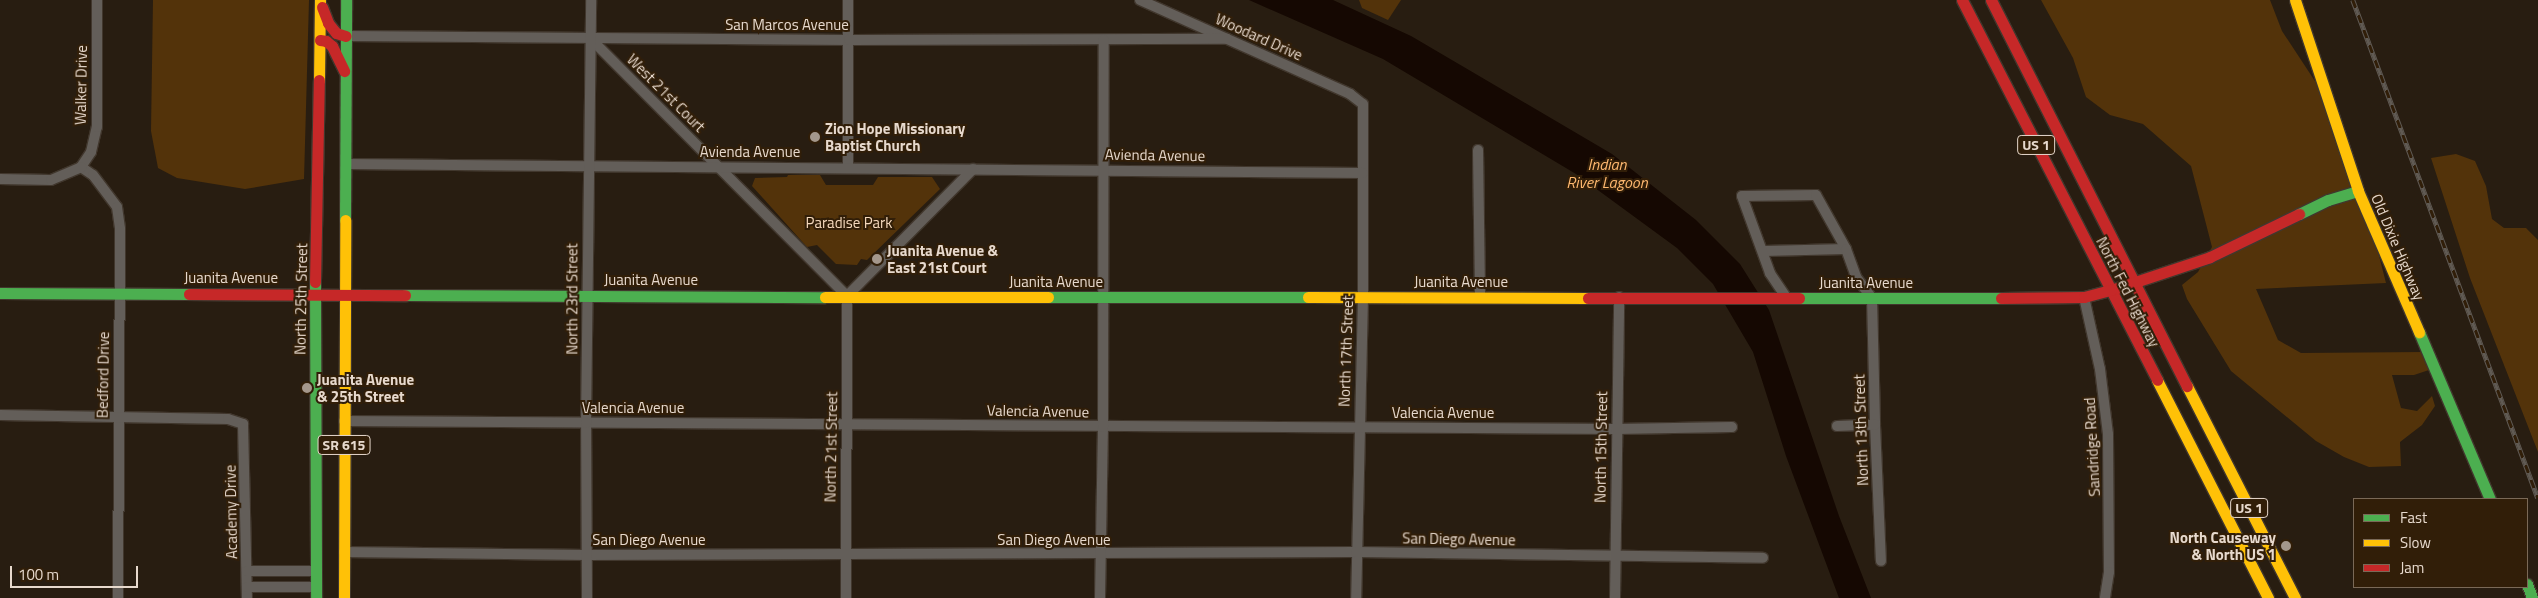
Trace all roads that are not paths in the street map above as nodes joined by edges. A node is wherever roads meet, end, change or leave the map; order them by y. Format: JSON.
{"nodes":[{"id":1,"x":97,"y":0,"type":"edge"},
{"id":2,"x":320,"y":0,"type":"edge"},
{"id":3,"x":346,"y":0,"type":"edge"},
{"id":4,"x":591,"y":0,"type":"edge"},
{"id":5,"x":848,"y":0,"type":"edge"},
{"id":6,"x":1140,"y":0,"type":"edge"},
{"id":7,"x":1962,"y":0,"type":"edge"},
{"id":8,"x":1991,"y":0,"type":"edge"},
{"id":9,"x":2295,"y":0,"type":"edge"},
{"id":10,"x":346,"y":36,"type":"junction"},
{"id":11,"x":591,"y":39,"type":"junction"},
{"id":12,"x":320,"y":40,"type":"junction"},
{"id":13,"x":849,"y":40,"type":"junction"},
{"id":14,"x":1104,"y":40,"type":"junction"},
{"id":15,"x":1227,"y":40,"type":"junction"},
{"id":16,"x":346,"y":76,"type":"junction"},
{"id":17,"x":1363,"y":104,"type":"joint"},
{"id":18,"x":1478,"y":150,"type":"dead end"},
{"id":19,"x":347,"y":164,"type":"junction"},
{"id":20,"x":588,"y":166,"type":"junction"},
{"id":21,"x":81,"y":167,"type":"junction"},
{"id":22,"x":719,"y":167,"type":"junction"},
{"id":23,"x":848,"y":167,"type":"junction"},
{"id":24,"x":973,"y":169,"type":"junction"},
{"id":25,"x":1105,"y":169,"type":"junction"},
{"id":26,"x":1363,"y":173,"type":"junction"},
{"id":27,"x":0,"y":179,"type":"edge"},
{"id":28,"x":2358,"y":191,"type":"junction"},
{"id":29,"x":1846,"y":249,"type":"junction"},
{"id":30,"x":1764,"y":252,"type":"junction"},
{"id":31,"x":2134,"y":282,"type":"junction"},
{"id":32,"x":2111,"y":290,"type":"junction"},
{"id":33,"x":0,"y":293,"type":"edge"},
{"id":34,"x":316,"y":293,"type":"junction"},
{"id":35,"x":345,"y":293,"type":"junction"},
{"id":36,"x":119,"y":294,"type":"junction"},
{"id":37,"x":587,"y":294,"type":"junction"},
{"id":38,"x":847,"y":296,"type":"junction"},
{"id":39,"x":1103,"y":297,"type":"junction"},
{"id":40,"x":1363,"y":297,"type":"junction"},
{"id":41,"x":1480,"y":297,"type":"junction"},
{"id":42,"x":1619,"y":297,"type":"junction"},
{"id":43,"x":1786,"y":297,"type":"junction"},
{"id":44,"x":2084,"y":297,"type":"junction"},
{"id":45,"x":1872,"y":298,"type":"junction"},
{"id":46,"x":0,"y":415,"type":"edge"},
{"id":47,"x":118,"y":416,"type":"junction"},
{"id":48,"x":344,"y":421,"type":"junction"},
{"id":49,"x":586,"y":423,"type":"junction"},
{"id":50,"x":846,"y":423,"type":"junction"},
{"id":51,"x":1875,"y":425,"type":"junction"},
{"id":52,"x":1837,"y":426,"type":"dead end"},
{"id":53,"x":1103,"y":427,"type":"junction"},
{"id":54,"x":1732,"y":427,"type":"dead end"},
{"id":55,"x":1359,"y":428,"type":"junction"},
{"id":56,"x":1616,"y":430,"type":"junction"},
{"id":57,"x":2490,"y":498,"type":"edge"},
{"id":58,"x":344,"y":552,"type":"junction"},
{"id":59,"x":1356,"y":552,"type":"junction"},
{"id":60,"x":844,"y":554,"type":"junction"},
{"id":61,"x":587,"y":555,"type":"junction"},
{"id":62,"x":1100,"y":555,"type":"junction"},
{"id":63,"x":1616,"y":557,"type":"junction"},
{"id":64,"x":1763,"y":558,"type":"dead end"},
{"id":65,"x":1881,"y":561,"type":"dead end"},
{"id":66,"x":247,"y":571,"type":"junction"},
{"id":67,"x":316,"y":571,"type":"junction"},
{"id":68,"x":247,"y":587,"type":"junction"},
{"id":69,"x":316,"y":592,"type":"edge"},
{"id":70,"x":118,"y":598,"type":"edge"},
{"id":71,"x":247,"y":598,"type":"edge"},
{"id":72,"x":344,"y":598,"type":"edge"},
{"id":73,"x":587,"y":598,"type":"edge"},
{"id":74,"x":846,"y":598,"type":"edge"},
{"id":75,"x":1100,"y":598,"type":"edge"},
{"id":76,"x":1356,"y":598,"type":"edge"},
{"id":77,"x":1616,"y":598,"type":"edge"},
{"id":78,"x":2105,"y":598,"type":"edge"},
{"id":79,"x":2268,"y":598,"type":"edge"},
{"id":80,"x":2295,"y":598,"type":"edge"}],
"edges":[{"from":1,"to":21,"type":"street","name":"Walker Drive"},
{"from":2,"to":10,"type":"main road"},
{"from":2,"to":12,"type":"main road","name":"North 25th Street","number":"SR 615"},
{"from":3,"to":10,"type":"main road","number":"SR 615"},
{"from":4,"to":11,"type":"street","name":"North 23rd Street"},
{"from":5,"to":13,"type":"street"},
{"from":6,"to":15,"type":"street","name":"Woodard Drive"},
{"from":7,"to":32,"type":"main road","name":"North Fed Highway","number":"US 1"},
{"from":8,"to":31,"type":"main road","name":"North Fed Highway","number":"US 1"},
{"from":9,"to":28,"type":"main road","name":"Old Dixie Highway"},
{"from":10,"to":11,"type":"street","name":"San Marcos Avenue"},
{"from":10,"to":16,"type":"main road","number":"SR 615"},
{"from":11,"to":13,"type":"street","name":"San Marcos Avenue"},
{"from":11,"to":20,"type":"street","name":"North 23rd Street"},
{"from":11,"to":22,"type":"street","name":"West 21st Court"},
{"from":12,"to":16,"type":"main road"},
{"from":12,"to":34,"type":"main road","name":"North 25th Street","number":"SR 615"},
{"from":13,"to":14,"type":"street","name":"San Marcos Avenue"},
{"from":13,"to":23,"type":"street"},
{"from":14,"to":15,"type":"street","name":"San Marcos Avenue"},
{"from":14,"to":25,"type":"street"},
{"from":15,"to":17,"type":"street","name":"Woodard Drive"},
{"from":16,"to":19,"type":"main road","number":"SR 615"},
{"from":17,"to":26,"type":"street","name":"North 17th Street"},
{"from":18,"to":41,"type":"street"},
{"from":19,"to":20,"type":"street","name":"Avienda Avenue"},
{"from":19,"to":35,"type":"main road","number":"SR 615"},
{"from":20,"to":22,"type":"street","name":"Avienda Avenue"},
{"from":20,"to":37,"type":"street","name":"North 23rd Street"},
{"from":21,"to":27,"type":"street"},
{"from":21,"to":36,"type":"street","name":"Bedford Drive"},
{"from":22,"to":23,"type":"street","name":"Avienda Avenue"},
{"from":22,"to":38,"type":"street","name":"West 21st Court"},
{"from":23,"to":24,"type":"street","name":"Avienda Avenue"},
{"from":24,"to":25,"type":"street","name":"Avienda Avenue"},
{"from":24,"to":38,"type":"street"},
{"from":25,"to":26,"type":"street","name":"Avienda Avenue"},
{"from":25,"to":39,"type":"street"},
{"from":26,"to":40,"type":"street","name":"North 17th Street"},
{"from":28,"to":31,"type":"main road","name":"Juanita Avenue"},
{"from":28,"to":57,"type":"main road","name":"Old Dixie Highway"},
{"from":29,"to":30,"type":"street"},
{"from":29,"to":30,"type":"street"},
{"from":29,"to":45,"type":"street"},
{"from":30,"to":43,"type":"street"},
{"from":31,"to":32,"type":"main road","name":"Juanita Avenue"},
{"from":31,"to":80,"type":"main road","name":"North Fed Highway","number":"US 1"},
{"from":32,"to":44,"type":"main road","name":"Juanita Avenue"},
{"from":32,"to":79,"type":"main road","name":"North Fed Highway","number":"US 1"},
{"from":33,"to":36,"type":"main road","name":"Juanita Avenue"},
{"from":34,"to":35,"type":"main road","name":"Juanita Avenue"},
{"from":34,"to":36,"type":"main road","name":"Juanita Avenue"},
{"from":34,"to":67,"type":"main road","name":"North 25th Street","number":"SR 615"},
{"from":35,"to":37,"type":"main road","name":"Juanita Avenue"},
{"from":35,"to":48,"type":"main road","number":"SR 615"},
{"from":36,"to":47,"type":"street","name":"Bedford Drive"},
{"from":37,"to":38,"type":"main road","name":"Juanita Avenue"},
{"from":37,"to":49,"type":"street","name":"North 23rd Street"},
{"from":38,"to":39,"type":"main road","name":"Juanita Avenue"},
{"from":38,"to":50,"type":"street","name":"North 21st Street"},
{"from":39,"to":40,"type":"main road","name":"Juanita Avenue"},
{"from":39,"to":53,"type":"street"},
{"from":40,"to":41,"type":"main road","name":"Juanita Avenue"},
{"from":40,"to":55,"type":"street","name":"North 17th Street"},
{"from":41,"to":42,"type":"main road","name":"Juanita Avenue"},
{"from":42,"to":43,"type":"main road","name":"Juanita Avenue"},
{"from":42,"to":56,"type":"street","name":"North 15th Street"},
{"from":43,"to":45,"type":"main road","name":"Juanita Avenue"},
{"from":44,"to":45,"type":"main road","name":"Juanita Avenue"},
{"from":44,"to":78,"type":"street","name":"Sandridge Road"},
{"from":45,"to":51,"type":"street","name":"North 13th Street"},
{"from":46,"to":47,"type":"street"},
{"from":47,"to":66,"type":"street","name":"Academy Drive"},
{"from":47,"to":70,"type":"street","name":"Bedford Drive"},
{"from":48,"to":49,"type":"street","name":"Valencia Avenue"},
{"from":48,"to":58,"type":"main road","number":"SR 615"},
{"from":49,"to":50,"type":"street","name":"Valencia Avenue"},
{"from":49,"to":61,"type":"street","name":"North 23rd Street"},
{"from":50,"to":53,"type":"street","name":"Valencia Avenue"},
{"from":50,"to":60,"type":"street","name":"North 21st Street"},
{"from":51,"to":52,"type":"street"},
{"from":51,"to":65,"type":"street","name":"North 13th Street"},
{"from":53,"to":55,"type":"street","name":"Valencia Avenue"},
{"from":53,"to":62,"type":"street"},
{"from":54,"to":56,"type":"street","name":"Valencia Avenue"},
{"from":55,"to":56,"type":"street","name":"Valencia Avenue"},
{"from":55,"to":59,"type":"street","name":"North 17th Street"},
{"from":56,"to":63,"type":"street","name":"North 15th Street"},
{"from":58,"to":61,"type":"street","name":"San Diego Avenue"},
{"from":58,"to":72,"type":"main road","number":"SR 615"},
{"from":59,"to":62,"type":"street","name":"San Diego Avenue"},
{"from":59,"to":63,"type":"street","name":"San Diego Avenue"},
{"from":59,"to":76,"type":"street","name":"North 17th Street"},
{"from":60,"to":61,"type":"street","name":"San Diego Avenue"},
{"from":60,"to":62,"type":"street","name":"San Diego Avenue"},
{"from":60,"to":74,"type":"street","name":"North 21st Street"},
{"from":61,"to":73,"type":"street","name":"North 23rd Street"},
{"from":62,"to":75,"type":"street"},
{"from":63,"to":64,"type":"street","name":"San Diego Avenue"},
{"from":63,"to":77,"type":"street","name":"North 15th Street"},
{"from":66,"to":67,"type":"street"},
{"from":66,"to":68,"type":"street","name":"Academy Drive"},
{"from":67,"to":69,"type":"main road","name":"North 25th Street","number":"SR 615"},
{"from":68,"to":69,"type":"street"},
{"from":68,"to":71,"type":"street","name":"Academy Drive"}]}
